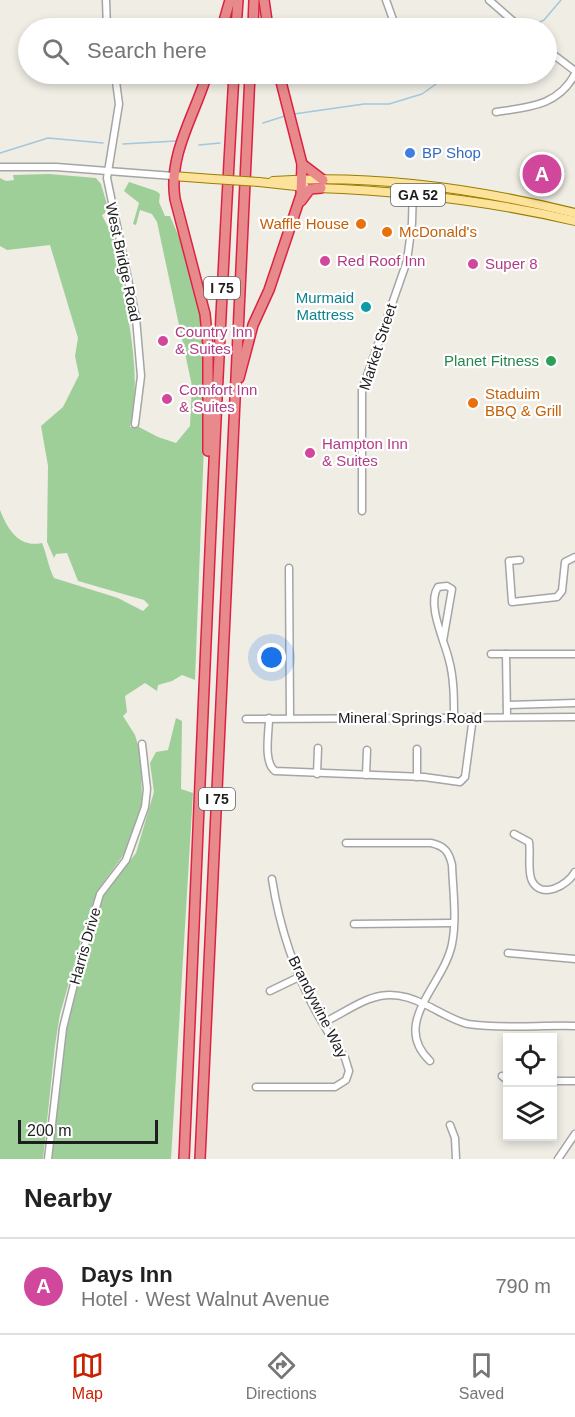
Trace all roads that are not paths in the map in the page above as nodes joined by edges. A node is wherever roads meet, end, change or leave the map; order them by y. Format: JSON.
{"nodes":[{"id":1,"x":106,"y":0,"type":"edge"},
{"id":2,"x":230,"y":0,"type":"edge"},
{"id":3,"x":238,"y":0,"type":"edge"},
{"id":4,"x":254,"y":0,"type":"edge"},
{"id":5,"x":264,"y":0,"type":"edge"},
{"id":6,"x":386,"y":0,"type":"edge"},
{"id":7,"x":489,"y":0,"type":"edge"},
{"id":8,"x":107,"y":18,"type":"edge"},
{"id":9,"x":225,"y":18,"type":"edge"},
{"id":10,"x":237,"y":18,"type":"edge"},
{"id":11,"x":253,"y":18,"type":"edge"},
{"id":12,"x":267,"y":18,"type":"edge"},
{"id":13,"x":392,"y":18,"type":"edge"},
{"id":14,"x":510,"y":18,"type":"edge"},
{"id":15,"x":557,"y":58,"type":"edge"},
{"id":16,"x":575,"y":73,"type":"edge"},
{"id":17,"x":116,"y":84,"type":"edge"},
{"id":18,"x":203,"y":84,"type":"edge"},
{"id":19,"x":233,"y":84,"type":"edge"},
{"id":20,"x":249,"y":84,"type":"edge"},
{"id":21,"x":282,"y":84,"type":"edge"},
{"id":22,"x":496,"y":112,"type":"dead end"},
{"id":23,"x":302,"y":164,"type":"junction"},
{"id":24,"x":0,"y":167,"type":"edge"},
{"id":25,"x":108,"y":171,"type":"junction"},
{"id":26,"x":173,"y":176,"type":"junction"},
{"id":27,"x":302,"y":183,"type":"junction"},
{"id":28,"x":322,"y":184,"type":"junction"},
{"id":29,"x":413,"y":190,"type":"junction"},
{"id":30,"x":300,"y":202,"type":"junction"},
{"id":31,"x":548,"y":211,"type":"junction"},
{"id":32,"x":575,"y":213,"type":"edge"},
{"id":33,"x":575,"y":222,"type":"edge"},
{"id":34,"x":233,"y":398,"type":"junction"},
{"id":35,"x":135,"y":424,"type":"dead end"},
{"id":36,"x":210,"y":503,"type":"junction"},
{"id":37,"x":362,"y":511,"type":"dead end"},
{"id":38,"x":575,"y":558,"type":"edge"},
{"id":39,"x":520,"y":560,"type":"dead end"},
{"id":40,"x":289,"y":568,"type":"dead end"},
{"id":41,"x":442,"y":641,"type":"junction"},
{"id":42,"x":491,"y":654,"type":"dead end"},
{"id":43,"x":506,"y":654,"type":"junction"},
{"id":44,"x":575,"y":654,"type":"edge"},
{"id":45,"x":573,"y":703,"type":"edge"},
{"id":46,"x":507,"y":705,"type":"junction"},
{"id":47,"x":454,"y":717,"type":"junction"},
{"id":48,"x":473,"y":717,"type":"junction"},
{"id":49,"x":507,"y":717,"type":"junction"},
{"id":50,"x":573,"y":717,"type":"edge"},
{"id":51,"x":269,"y":718,"type":"junction"},
{"id":52,"x":290,"y":718,"type":"junction"},
{"id":53,"x":246,"y":719,"type":"dead end"},
{"id":54,"x":142,"y":744,"type":"dead end"},
{"id":55,"x":318,"y":748,"type":"dead end"},
{"id":56,"x":417,"y":749,"type":"dead end"},
{"id":57,"x":367,"y":750,"type":"dead end"},
{"id":58,"x":317,"y":774,"type":"junction"},
{"id":59,"x":366,"y":776,"type":"junction"},
{"id":60,"x":417,"y":777,"type":"junction"},
{"id":61,"x":514,"y":834,"type":"dead end"},
{"id":62,"x":346,"y":843,"type":"dead end"},
{"id":63,"x":575,"y":872,"type":"edge"},
{"id":64,"x":272,"y":879,"type":"dead end"},
{"id":65,"x":453,"y":923,"type":"junction"},
{"id":66,"x":354,"y":924,"type":"dead end"},
{"id":67,"x":508,"y":953,"type":"dead end"},
{"id":68,"x":575,"y":959,"type":"edge"},
{"id":69,"x":299,"y":977,"type":"junction"},
{"id":70,"x":270,"y":991,"type":"dead end"},
{"id":71,"x":423,"y":1003,"type":"junction"},
{"id":72,"x":323,"y":1023,"type":"junction"},
{"id":73,"x":575,"y":1026,"type":"edge"},
{"id":74,"x":430,"y":1061,"type":"dead end"},
{"id":75,"x":557,"y":1081,"type":"edge"},
{"id":76,"x":575,"y":1081,"type":"edge"},
{"id":77,"x":256,"y":1087,"type":"dead end"},
{"id":78,"x":450,"y":1125,"type":"dead end"},
{"id":79,"x":575,"y":1134,"type":"edge"},
{"id":80,"x":48,"y":1159,"type":"edge"},
{"id":81,"x":184,"y":1159,"type":"edge"},
{"id":82,"x":200,"y":1159,"type":"edge"},
{"id":83,"x":456,"y":1159,"type":"edge"},
{"id":84,"x":558,"y":1159,"type":"edge"}],
"edges":[{"from":1,"to":8,"type":"street"},
{"from":2,"to":9,"type":"highway"},
{"from":3,"to":10,"type":"highway"},
{"from":4,"to":11,"type":"highway"},
{"from":5,"to":12,"type":"highway"},
{"from":6,"to":13,"type":"street"},
{"from":7,"to":14,"type":"street"},
{"from":15,"to":16,"type":"street"},
{"from":16,"to":22,"type":"street"},
{"from":17,"to":25,"type":"street","name":"West Bridge Road"},
{"from":18,"to":26,"type":"highway"},
{"from":19,"to":36,"type":"highway","number":"I 75"},
{"from":20,"to":34,"type":"highway","number":"I 75"},
{"from":21,"to":23,"type":"highway"},
{"from":23,"to":27,"type":"highway"},
{"from":23,"to":28,"type":"highway"},
{"from":24,"to":25,"type":"street"},
{"from":25,"to":26,"type":"street"},
{"from":25,"to":35,"type":"street","name":"West Bridge Road"},
{"from":26,"to":27,"type":"main road","number":"GA 52","bridge":true},
{"from":26,"to":36,"type":"highway"},
{"from":27,"to":28,"type":"main road","number":"GA 52"},
{"from":27,"to":30,"type":"highway"},
{"from":28,"to":29,"type":"main road","number":"GA 52"},
{"from":28,"to":30,"type":"highway"},
{"from":29,"to":31,"type":"main road","number":"GA 52"},
{"from":29,"to":37,"type":"street","name":"Market Street"},
{"from":30,"to":34,"type":"highway"},
{"from":31,"to":32,"type":"main road","number":"GA 52"},
{"from":31,"to":33,"type":"main road","number":"GA 52"},
{"from":34,"to":82,"type":"highway","number":"I 75"},
{"from":36,"to":81,"type":"highway","number":"I 75"},
{"from":38,"to":39,"type":"street"},
{"from":40,"to":52,"type":"street"},
{"from":41,"to":41,"type":"street"},
{"from":41,"to":47,"type":"street"},
{"from":42,"to":43,"type":"street"},
{"from":43,"to":44,"type":"street"},
{"from":43,"to":46,"type":"street"},
{"from":45,"to":46,"type":"street"},
{"from":45,"to":50,"type":"street"},
{"from":46,"to":49,"type":"street"},
{"from":47,"to":48,"type":"street","name":"Mineral Springs Road"},
{"from":47,"to":52,"type":"street","name":"Mineral Springs Road"},
{"from":48,"to":49,"type":"street","name":"Mineral Springs Road"},
{"from":48,"to":60,"type":"street"},
{"from":49,"to":50,"type":"street","name":"Mineral Springs Road"},
{"from":51,"to":52,"type":"street","name":"Mineral Springs Road"},
{"from":51,"to":53,"type":"street","name":"Mineral Springs Road"},
{"from":51,"to":58,"type":"street"},
{"from":54,"to":80,"type":"street","name":"Harris Drive"},
{"from":55,"to":58,"type":"street"},
{"from":56,"to":60,"type":"street"},
{"from":57,"to":59,"type":"street"},
{"from":58,"to":59,"type":"street"},
{"from":59,"to":60,"type":"street"},
{"from":61,"to":63,"type":"street"},
{"from":62,"to":65,"type":"street"},
{"from":64,"to":69,"type":"street","name":"Brandywine Way"},
{"from":65,"to":66,"type":"street"},
{"from":65,"to":71,"type":"street"},
{"from":67,"to":68,"type":"street"},
{"from":69,"to":70,"type":"street"},
{"from":69,"to":72,"type":"street","name":"Brandywine Way"},
{"from":71,"to":72,"type":"street"},
{"from":71,"to":73,"type":"street"},
{"from":71,"to":74,"type":"street"},
{"from":72,"to":77,"type":"street","name":"Brandywine Way"},
{"from":75,"to":76,"type":"street"},
{"from":78,"to":83,"type":"street"},
{"from":79,"to":84,"type":"street"}]}
